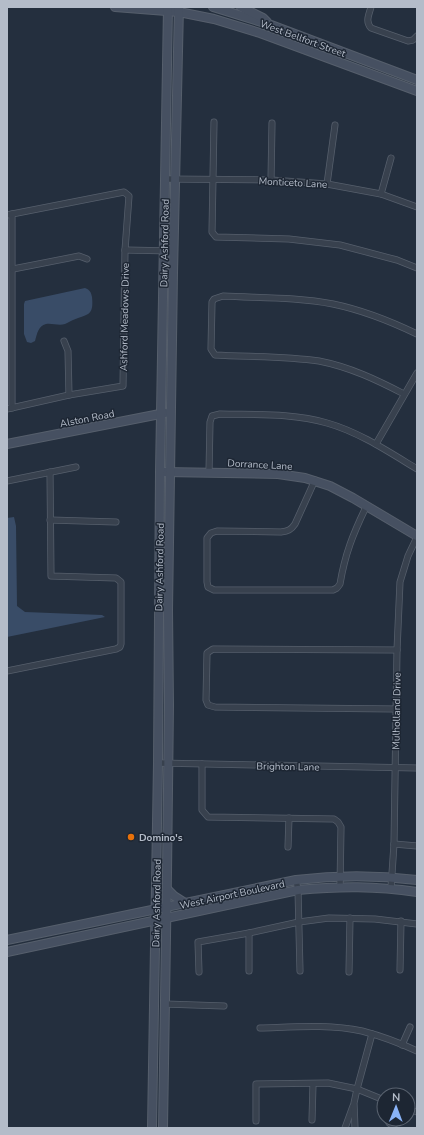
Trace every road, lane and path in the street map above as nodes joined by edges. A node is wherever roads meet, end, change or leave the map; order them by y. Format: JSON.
{"nodes":[{"id":1,"x":115,"y":7,"type":"edge"},
{"id":2,"x":215,"y":7,"type":"edge"},
{"id":3,"x":241,"y":7,"type":"edge"},
{"id":4,"x":371,"y":7,"type":"edge"},
{"id":5,"x":168,"y":9,"type":"edge"},
{"id":6,"x":179,"y":10,"type":"edge"},
{"id":7,"x":271,"y":26,"type":"junction"},
{"id":8,"x":302,"y":37,"type":"junction"},
{"id":9,"x":415,"y":38,"type":"edge"},
{"id":10,"x":298,"y":47,"type":"junction"},
{"id":11,"x":388,"y":69,"type":"junction"},
{"id":12,"x":385,"y":79,"type":"junction"},
{"id":13,"x":417,"y":80,"type":"edge"},
{"id":14,"x":417,"y":91,"type":"edge"},
{"id":15,"x":167,"y":95,"type":"junction"},
{"id":16,"x":177,"y":95,"type":"junction"},
{"id":17,"x":214,"y":122,"type":"dead end"},
{"id":18,"x":272,"y":123,"type":"dead end"},
{"id":19,"x":334,"y":125,"type":"dead end"},
{"id":20,"x":391,"y":158,"type":"dead end"},
{"id":21,"x":165,"y":179,"type":"junction"},
{"id":22,"x":175,"y":179,"type":"junction"},
{"id":23,"x":213,"y":180,"type":"junction"},
{"id":24,"x":272,"y":180,"type":"junction"},
{"id":25,"x":327,"y":184,"type":"junction"},
{"id":26,"x":381,"y":194,"type":"junction"},
{"id":27,"x":417,"y":207,"type":"edge"},
{"id":28,"x":9,"y":215,"type":"edge"},
{"id":29,"x":125,"y":250,"type":"junction"},
{"id":30,"x":163,"y":251,"type":"junction"},
{"id":31,"x":173,"y":251,"type":"junction"},
{"id":32,"x":87,"y":259,"type":"dead end"},
{"id":33,"x":417,"y":268,"type":"edge"},
{"id":34,"x":12,"y":269,"type":"junction"},
{"id":35,"x":9,"y":316,"type":"edge"},
{"id":36,"x":417,"y":334,"type":"edge"},
{"id":37,"x":64,"y":341,"type":"dead end"},
{"id":38,"x":417,"y":373,"type":"edge"},
{"id":39,"x":404,"y":394,"type":"junction"},
{"id":40,"x":69,"y":395,"type":"junction"},
{"id":41,"x":9,"y":409,"type":"edge"},
{"id":42,"x":171,"y":412,"type":"junction"},
{"id":43,"x":161,"y":413,"type":"junction"},
{"id":44,"x":7,"y":444,"type":"edge"},
{"id":45,"x":376,"y":444,"type":"junction"},
{"id":46,"x":76,"y":467,"type":"dead end"},
{"id":47,"x":417,"y":469,"type":"edge"},
{"id":48,"x":50,"y":472,"type":"junction"},
{"id":49,"x":160,"y":472,"type":"junction"},
{"id":50,"x":170,"y":472,"type":"junction"},
{"id":51,"x":208,"y":472,"type":"junction"},
{"id":52,"x":315,"y":480,"type":"junction"},
{"id":53,"x":7,"y":481,"type":"edge"},
{"id":54,"x":366,"y":507,"type":"junction"},
{"id":55,"x":50,"y":520,"type":"junction"},
{"id":56,"x":116,"y":522,"type":"dead end"},
{"id":57,"x":417,"y":537,"type":"edge"},
{"id":58,"x":158,"y":610,"type":"junction"},
{"id":59,"x":168,"y":610,"type":"junction"},
{"id":60,"x":397,"y":650,"type":"junction"},
{"id":61,"x":7,"y":671,"type":"edge"},
{"id":62,"x":396,"y":709,"type":"junction"},
{"id":63,"x":158,"y":763,"type":"junction"},
{"id":64,"x":168,"y":763,"type":"junction"},
{"id":65,"x":202,"y":764,"type":"junction"},
{"id":66,"x":395,"y":768,"type":"junction"},
{"id":67,"x":417,"y":768,"type":"edge"},
{"id":68,"x":289,"y":818,"type":"junction"},
{"id":69,"x":394,"y":844,"type":"junction"},
{"id":70,"x":417,"y":846,"type":"edge"},
{"id":71,"x":288,"y":847,"type":"dead end"},
{"id":72,"x":340,"y":876,"type":"junction"},
{"id":73,"x":392,"y":877,"type":"junction"},
{"id":74,"x":296,"y":880,"type":"junction"},
{"id":75,"x":417,"y":880,"type":"edge"},
{"id":76,"x":340,"y":887,"type":"junction"},
{"id":77,"x":391,"y":888,"type":"junction"},
{"id":78,"x":167,"y":889,"type":"junction"},
{"id":79,"x":298,"y":890,"type":"junction"},
{"id":80,"x":417,"y":892,"type":"edge"},
{"id":81,"x":185,"y":902,"type":"junction"},
{"id":82,"x":167,"y":906,"type":"junction"},
{"id":83,"x":156,"y":909,"type":"junction"},
{"id":84,"x":166,"y":918,"type":"junction"},
{"id":85,"x":350,"y":918,"type":"junction"},
{"id":86,"x":156,"y":920,"type":"junction"},
{"id":87,"x":401,"y":921,"type":"junction"},
{"id":88,"x":299,"y":922,"type":"junction"},
{"id":89,"x":142,"y":923,"type":"junction"},
{"id":90,"x":417,"y":924,"type":"edge"},
{"id":91,"x":248,"y":933,"type":"junction"},
{"id":92,"x":156,"y":936,"type":"junction"},
{"id":93,"x":7,"y":940,"type":"edge"},
{"id":94,"x":7,"y":952,"type":"edge"},
{"id":95,"x":400,"y":970,"type":"dead end"},
{"id":96,"x":249,"y":971,"type":"dead end"},
{"id":97,"x":300,"y":971,"type":"dead end"},
{"id":98,"x":199,"y":972,"type":"dead end"},
{"id":99,"x":349,"y":972,"type":"dead end"},
{"id":100,"x":165,"y":1004,"type":"junction"},
{"id":101,"x":224,"y":1006,"type":"dead end"},
{"id":102,"x":410,"y":1027,"type":"dead end"},
{"id":103,"x":260,"y":1028,"type":"dead end"},
{"id":104,"x":372,"y":1034,"type":"junction"},
{"id":105,"x":402,"y":1045,"type":"junction"},
{"id":106,"x":417,"y":1051,"type":"edge"},
{"id":107,"x":313,"y":1084,"type":"junction"},
{"id":108,"x":357,"y":1089,"type":"junction"},
{"id":109,"x":376,"y":1097,"type":"edge"},
{"id":110,"x":354,"y":1103,"type":"junction"},
{"id":111,"x":312,"y":1120,"type":"dead end"},
{"id":112,"x":256,"y":1121,"type":"dead end"},
{"id":113,"x":152,"y":1128,"type":"edge"},
{"id":114,"x":163,"y":1128,"type":"edge"},
{"id":115,"x":345,"y":1128,"type":"edge"},
{"id":116,"x":355,"y":1128,"type":"edge"}],
"edges":[{"from":1,"to":5,"type":"main road","name":"West Bellfort Street"},
{"from":2,"to":7,"type":"main road","name":"West Bellfort Street"},
{"from":3,"to":7,"type":"main road"},
{"from":4,"to":9,"type":"street"},
{"from":5,"to":6,"type":"main road","name":"West Bellfort Street"},
{"from":5,"to":15,"type":"main road","name":"Dairy Ashford Road"},
{"from":6,"to":10,"type":"main road","name":"West Bellfort Street"},
{"from":6,"to":16,"type":"main road","name":"Dairy Ashford Road"},
{"from":7,"to":8,"type":"main road","name":"West Bellfort Street"},
{"from":8,"to":10,"type":"main road"},
{"from":8,"to":11,"type":"main road","name":"West Bellfort Street"},
{"from":10,"to":12,"type":"main road","name":"West Bellfort Street"},
{"from":11,"to":12,"type":"main road"},
{"from":11,"to":13,"type":"main road","name":"West Bellfort Street"},
{"from":12,"to":14,"type":"main road","name":"West Bellfort Street"},
{"from":15,"to":16,"type":"main road"},
{"from":15,"to":21,"type":"main road","name":"Dairy Ashford Road"},
{"from":16,"to":22,"type":"main road","name":"Dairy Ashford Road"},
{"from":17,"to":23,"type":"street"},
{"from":18,"to":24,"type":"street"},
{"from":19,"to":25,"type":"street"},
{"from":20,"to":26,"type":"street"},
{"from":21,"to":22,"type":"street","name":"Monticeto Lane"},
{"from":21,"to":30,"type":"main road","name":"Dairy Ashford Road"},
{"from":22,"to":23,"type":"street","name":"Monticeto Lane"},
{"from":22,"to":31,"type":"main road","name":"Dairy Ashford Road"},
{"from":23,"to":24,"type":"street","name":"Monticeto Lane"},
{"from":23,"to":33,"type":"street"},
{"from":24,"to":25,"type":"street","name":"Monticeto Lane"},
{"from":25,"to":26,"type":"street","name":"Monticeto Lane"},
{"from":26,"to":27,"type":"street","name":"Monticeto Lane"},
{"from":28,"to":29,"type":"street"},
{"from":28,"to":34,"type":"street"},
{"from":29,"to":30,"type":"street"},
{"from":29,"to":40,"type":"street","name":"Ashford Meadows Drive"},
{"from":30,"to":31,"type":"street"},
{"from":30,"to":43,"type":"main road","name":"Dairy Ashford Road"},
{"from":31,"to":42,"type":"main road","name":"Dairy Ashford Road"},
{"from":32,"to":34,"type":"street"},
{"from":34,"to":35,"type":"street"},
{"from":35,"to":41,"type":"street"},
{"from":36,"to":39,"type":"street"},
{"from":37,"to":40,"type":"street"},
{"from":38,"to":39,"type":"street"},
{"from":39,"to":45,"type":"street"},
{"from":40,"to":41,"type":"street","name":"Ashford Meadows Drive"},
{"from":42,"to":43,"type":"main road","name":"Alston Road"},
{"from":42,"to":50,"type":"main road","name":"Dairy Ashford Road"},
{"from":43,"to":44,"type":"main road","name":"Alston Road"},
{"from":43,"to":49,"type":"main road","name":"Dairy Ashford Road"},
{"from":45,"to":47,"type":"street"},
{"from":45,"to":51,"type":"street"},
{"from":46,"to":48,"type":"street"},
{"from":48,"to":53,"type":"street"},
{"from":48,"to":55,"type":"street"},
{"from":49,"to":50,"type":"main road","name":"Dorrance Lane"},
{"from":49,"to":58,"type":"main road","name":"Dairy Ashford Road"},
{"from":50,"to":51,"type":"main road","name":"Dorrance Lane"},
{"from":50,"to":59,"type":"main road","name":"Dairy Ashford Road"},
{"from":51,"to":52,"type":"main road","name":"Dorrance Lane"},
{"from":52,"to":54,"type":"main road","name":"Dorrance Lane"},
{"from":52,"to":54,"type":"street"},
{"from":54,"to":57,"type":"main road","name":"Dorrance Lane"},
{"from":55,"to":56,"type":"street"},
{"from":55,"to":61,"type":"street"},
{"from":57,"to":60,"type":"street","name":"Mulholland Drive"},
{"from":58,"to":59,"type":"main road"},
{"from":58,"to":63,"type":"main road","name":"Dairy Ashford Road"},
{"from":59,"to":64,"type":"main road","name":"Dairy Ashford Road"},
{"from":60,"to":62,"type":"street","name":"Mulholland Drive"},
{"from":60,"to":62,"type":"street"},
{"from":62,"to":66,"type":"street","name":"Mulholland Drive"},
{"from":63,"to":64,"type":"street","name":"Brighton Lane"},
{"from":63,"to":83,"type":"main road","name":"Dairy Ashford Road"},
{"from":64,"to":65,"type":"street","name":"Brighton Lane"},
{"from":64,"to":78,"type":"main road","name":"Dairy Ashford Road"},
{"from":65,"to":66,"type":"street","name":"Brighton Lane"},
{"from":65,"to":68,"type":"street"},
{"from":66,"to":67,"type":"street","name":"Brighton Lane"},
{"from":66,"to":69,"type":"street","name":"Mulholland Drive"},
{"from":68,"to":71,"type":"street"},
{"from":68,"to":72,"type":"street"},
{"from":69,"to":70,"type":"street"},
{"from":69,"to":73,"type":"street","name":"Mulholland Drive"},
{"from":72,"to":73,"type":"main road","name":"West Airport Boulevard"},
{"from":72,"to":74,"type":"main road","name":"West Airport Boulevard"},
{"from":72,"to":76,"type":"street"},
{"from":73,"to":75,"type":"main road","name":"West Airport Boulevard"},
{"from":73,"to":77,"type":"street","name":"Mulholland Drive"},
{"from":74,"to":79,"type":"street"},
{"from":74,"to":81,"type":"main road","name":"West Airport Boulevard"},
{"from":76,"to":77,"type":"main road","name":"West Airport Boulevard"},
{"from":76,"to":79,"type":"main road","name":"West Airport Boulevard"},
{"from":77,"to":80,"type":"main road","name":"West Airport Boulevard"},
{"from":78,"to":81,"type":"main road"},
{"from":78,"to":82,"type":"main road","name":"Dairy Ashford Road"},
{"from":79,"to":84,"type":"main road","name":"West Airport Boulevard"},
{"from":79,"to":88,"type":"street"},
{"from":81,"to":82,"type":"main road","name":"West Airport Boulevard"},
{"from":82,"to":83,"type":"main road","name":"West Airport Boulevard"},
{"from":82,"to":84,"type":"main road","name":"Dairy Ashford Road"},
{"from":83,"to":86,"type":"main road","name":"Dairy Ashford Road"},
{"from":83,"to":93,"type":"main road","name":"West Airport Boulevard"},
{"from":84,"to":86,"type":"main road","name":"West Airport Boulevard"},
{"from":84,"to":100,"type":"main road","name":"Dairy Ashford Road"},
{"from":85,"to":87,"type":"street"},
{"from":85,"to":88,"type":"street"},
{"from":85,"to":99,"type":"street"},
{"from":86,"to":89,"type":"main road","name":"West Airport Boulevard"},
{"from":86,"to":92,"type":"main road","name":"Dairy Ashford Road"},
{"from":87,"to":90,"type":"street"},
{"from":87,"to":95,"type":"street"},
{"from":88,"to":91,"type":"street"},
{"from":88,"to":97,"type":"street"},
{"from":89,"to":92,"type":"main road"},
{"from":89,"to":94,"type":"main road","name":"West Airport Boulevard"},
{"from":91,"to":96,"type":"street"},
{"from":91,"to":98,"type":"street"},
{"from":92,"to":113,"type":"main road","name":"Dairy Ashford Road"},
{"from":100,"to":101,"type":"street"},
{"from":100,"to":114,"type":"main road","name":"Dairy Ashford Road"},
{"from":102,"to":105,"type":"street"},
{"from":103,"to":104,"type":"street"},
{"from":104,"to":105,"type":"street"},
{"from":104,"to":108,"type":"street"},
{"from":105,"to":106,"type":"street"},
{"from":107,"to":108,"type":"street"},
{"from":107,"to":111,"type":"street"},
{"from":107,"to":112,"type":"street"},
{"from":108,"to":109,"type":"street"},
{"from":108,"to":110,"type":"street"},
{"from":110,"to":115,"type":"street"},
{"from":110,"to":116,"type":"street"}]}
